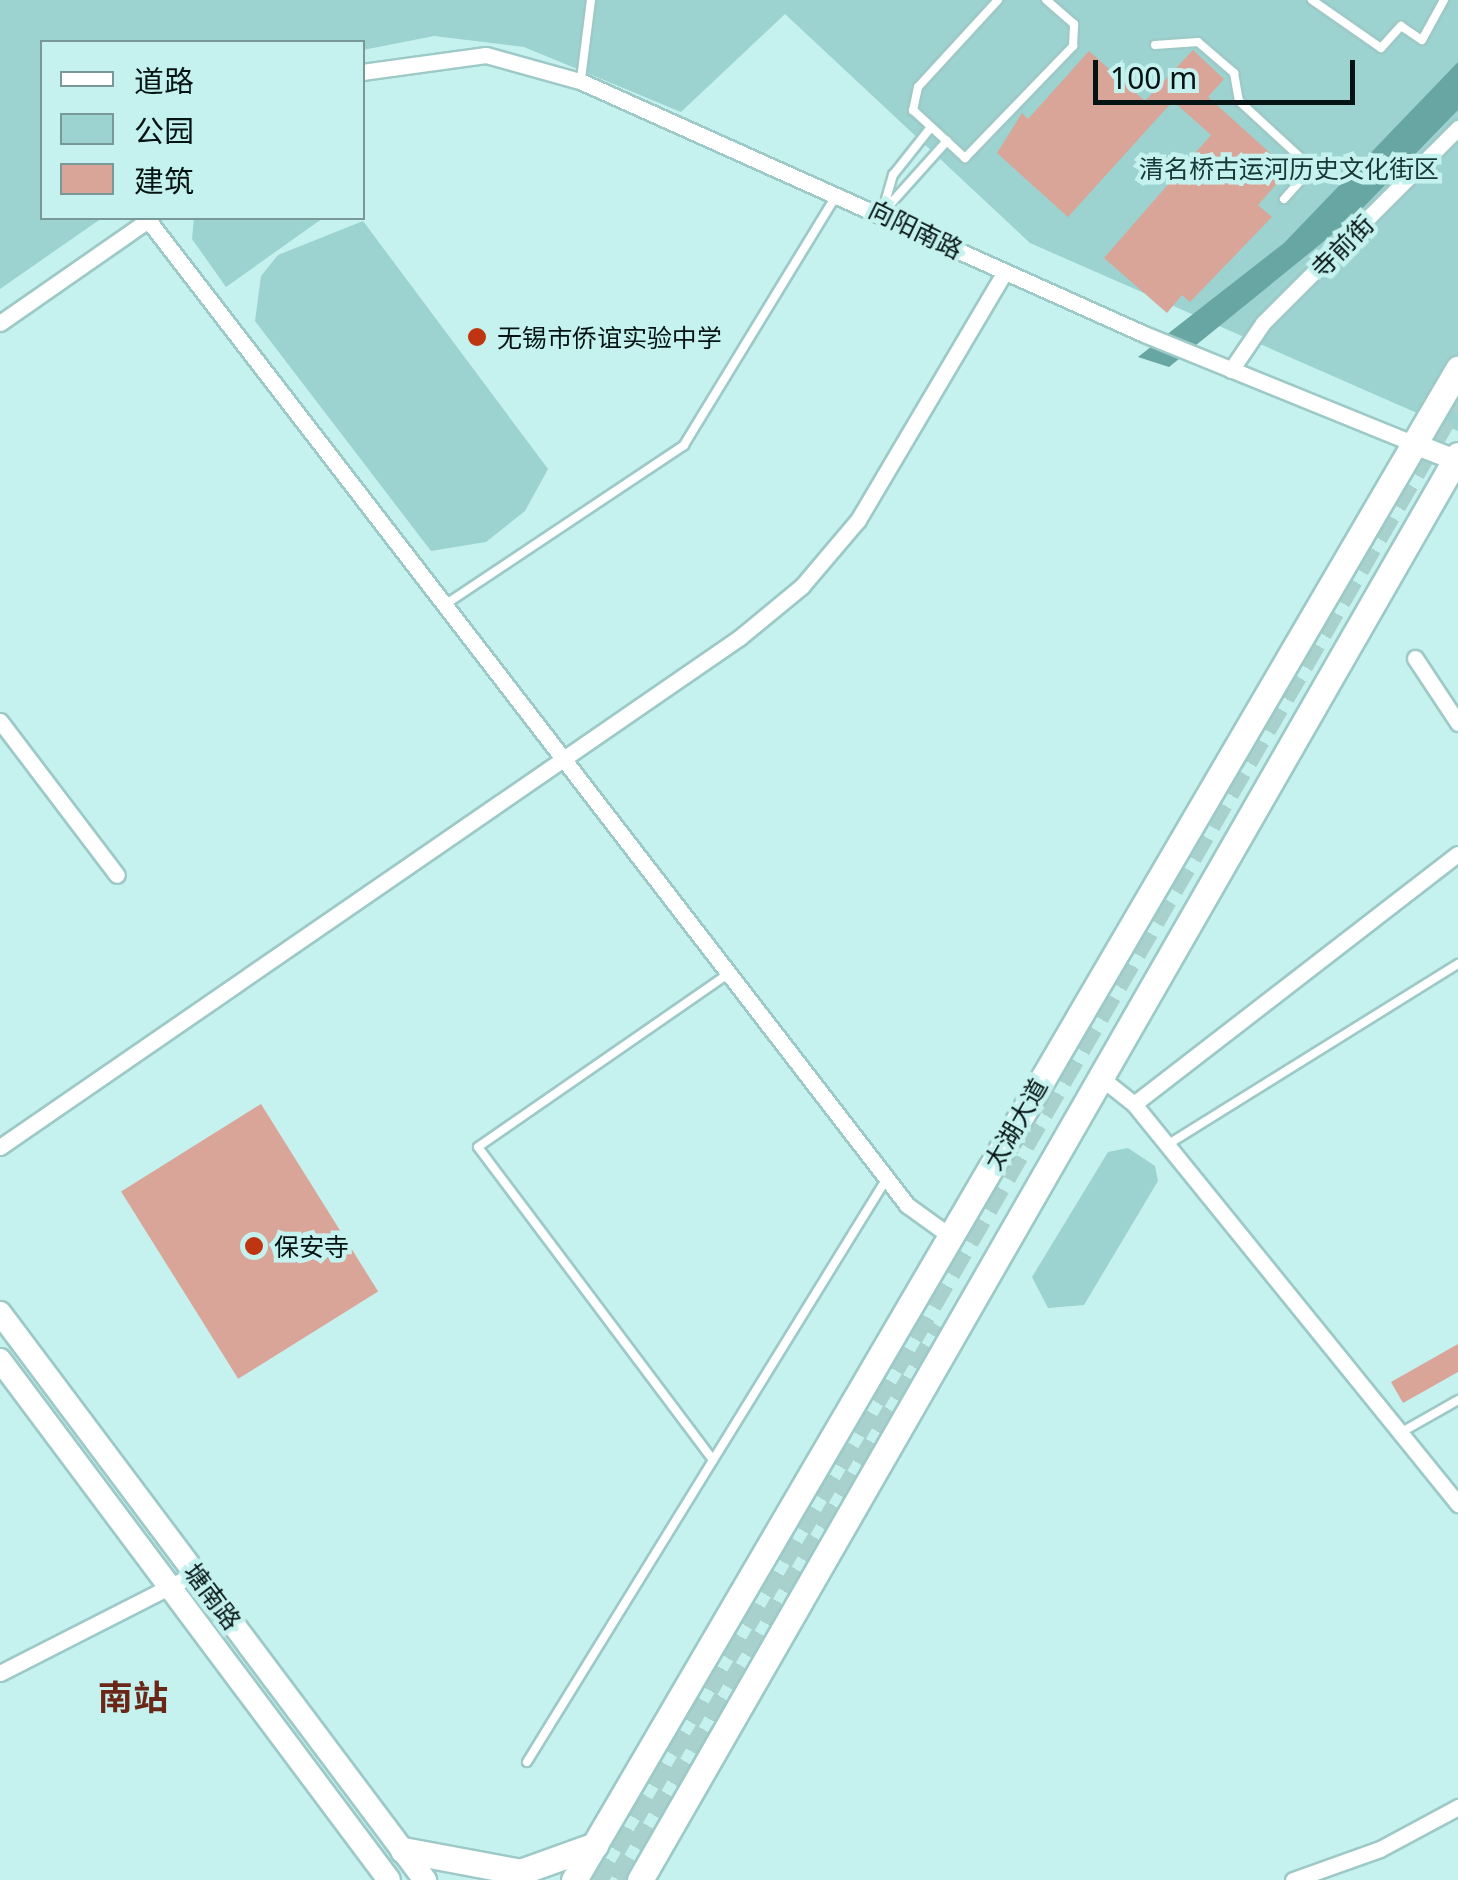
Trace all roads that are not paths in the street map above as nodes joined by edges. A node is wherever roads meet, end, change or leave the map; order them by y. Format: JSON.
{"nodes":[{"id":1,"x":591,"y":0,"type":"edge"},
{"id":2,"x":998,"y":0,"type":"edge"},
{"id":3,"x":1046,"y":0,"type":"edge"},
{"id":4,"x":1312,"y":0,"type":"edge"},
{"id":5,"x":1444,"y":0,"type":"edge"},
{"id":6,"x":1155,"y":45,"type":"dead end"},
{"id":7,"x":365,"y":72,"type":"edge"},
{"id":8,"x":580,"y":81,"type":"junction"},
{"id":9,"x":931,"y":127,"type":"junction"},
{"id":10,"x":1458,"y":128,"type":"edge"},
{"id":11,"x":946,"y":141,"type":"junction"},
{"id":12,"x":839,"y":192,"type":"junction"},
{"id":13,"x":1284,"y":199,"type":"dead end"},
{"id":14,"x":882,"y":213,"type":"junction"},
{"id":15,"x":148,"y":220,"type":"edge"},
{"id":16,"x":150,"y":220,"type":"edge"},
{"id":17,"x":1004,"y":273,"type":"junction"},
{"id":18,"x":0,"y":323,"type":"edge"},
{"id":19,"x":1225,"y":366,"type":"junction"},
{"id":20,"x":1458,"y":369,"type":"edge"},
{"id":21,"x":1412,"y":443,"type":"junction"},
{"id":22,"x":1457,"y":459,"type":"edge"},
{"id":23,"x":446,"y":604,"type":"junction"},
{"id":24,"x":1415,"y":658,"type":"dead end"},
{"id":25,"x":0,"y":721,"type":"edge"},
{"id":26,"x":1458,"y":723,"type":"edge"},
{"id":27,"x":568,"y":755,"type":"junction"},
{"id":28,"x":1458,"y":854,"type":"edge"},
{"id":29,"x":118,"y":874,"type":"dead end"},
{"id":30,"x":1458,"y":964,"type":"edge"},
{"id":31,"x":732,"y":972,"type":"junction"},
{"id":32,"x":1100,"y":1078,"type":"junction"},
{"id":33,"x":1134,"y":1104,"type":"junction"},
{"id":34,"x":1168,"y":1145,"type":"junction"},
{"id":35,"x":0,"y":1146,"type":"edge"},
{"id":36,"x":887,"y":1178,"type":"junction"},
{"id":37,"x":950,"y":1236,"type":"junction"},
{"id":38,"x":0,"y":1313,"type":"edge"},
{"id":39,"x":0,"y":1360,"type":"edge"},
{"id":40,"x":1458,"y":1400,"type":"edge"},
{"id":41,"x":1400,"y":1433,"type":"junction"},
{"id":42,"x":714,"y":1460,"type":"junction"},
{"id":43,"x":1458,"y":1504,"type":"edge"},
{"id":44,"x":186,"y":1580,"type":"junction"},
{"id":45,"x":0,"y":1673,"type":"edge"},
{"id":46,"x":527,"y":1762,"type":"dead end"},
{"id":47,"x":1458,"y":1807,"type":"edge"},
{"id":48,"x":594,"y":1845,"type":"junction"},
{"id":49,"x":403,"y":1850,"type":"junction"},
{"id":50,"x":389,"y":1880,"type":"edge"},
{"id":51,"x":426,"y":1880,"type":"edge"},
{"id":52,"x":574,"y":1880,"type":"edge"},
{"id":53,"x":640,"y":1880,"type":"edge"},
{"id":54,"x":1293,"y":1880,"type":"edge"}],
"edges":[{"from":1,"to":8,"type":"lane"},
{"from":2,"to":9,"type":"lane"},
{"from":3,"to":11,"type":"lane"},
{"from":4,"to":5,"type":"lane"},
{"from":6,"to":13,"type":"lane"},
{"from":7,"to":8,"type":"street","name":"向阳南路"},
{"from":8,"to":12,"type":"street","name":"向阳南路"},
{"from":9,"to":11,"type":"lane"},
{"from":9,"to":14,"type":"lane"},
{"from":10,"to":19,"type":"street","name":"寺前街"},
{"from":11,"to":14,"type":"lane"},
{"from":12,"to":14,"type":"street","name":"向阳南路"},
{"from":12,"to":23,"type":"lane"},
{"from":14,"to":17,"type":"street","name":"向阳南路"},
{"from":15,"to":18,"type":"street"},
{"from":16,"to":23,"type":"street"},
{"from":17,"to":19,"type":"street","name":"向阳南路"},
{"from":17,"to":27,"type":"street"},
{"from":19,"to":21,"type":"street","name":"向阳南路"},
{"from":20,"to":21,"type":"main road","name":"太湖大道"},
{"from":21,"to":22,"type":"street","name":"向阳南路"},
{"from":21,"to":37,"type":"main road","name":"太湖大道"},
{"from":22,"to":32,"type":"main road","name":"太湖大道"},
{"from":23,"to":27,"type":"street"},
{"from":24,"to":26,"type":"street"},
{"from":25,"to":29,"type":"street"},
{"from":27,"to":31,"type":"street"},
{"from":27,"to":35,"type":"street"},
{"from":28,"to":33,"type":"street"},
{"from":30,"to":34,"type":"lane"},
{"from":31,"to":36,"type":"street"},
{"from":31,"to":42,"type":"lane"},
{"from":32,"to":33,"type":"street"},
{"from":32,"to":53,"type":"main road","name":"太湖大道"},
{"from":33,"to":34,"type":"street"},
{"from":34,"to":41,"type":"street"},
{"from":36,"to":37,"type":"street"},
{"from":36,"to":42,"type":"lane"},
{"from":37,"to":48,"type":"main road","name":"太湖大道"},
{"from":38,"to":44,"type":"main road","name":"塘南路"},
{"from":39,"to":44,"type":"main road","name":"塘南路"},
{"from":40,"to":41,"type":"lane"},
{"from":41,"to":43,"type":"street"},
{"from":42,"to":46,"type":"lane"},
{"from":44,"to":45,"type":"street"},
{"from":44,"to":49,"type":"main road","name":"塘南路"},
{"from":44,"to":50,"type":"main road","name":"塘南路"},
{"from":47,"to":54,"type":"street"},
{"from":48,"to":49,"type":"main road"},
{"from":48,"to":52,"type":"main road","name":"太湖大道"},
{"from":49,"to":51,"type":"main road","name":"塘南路"}]}
